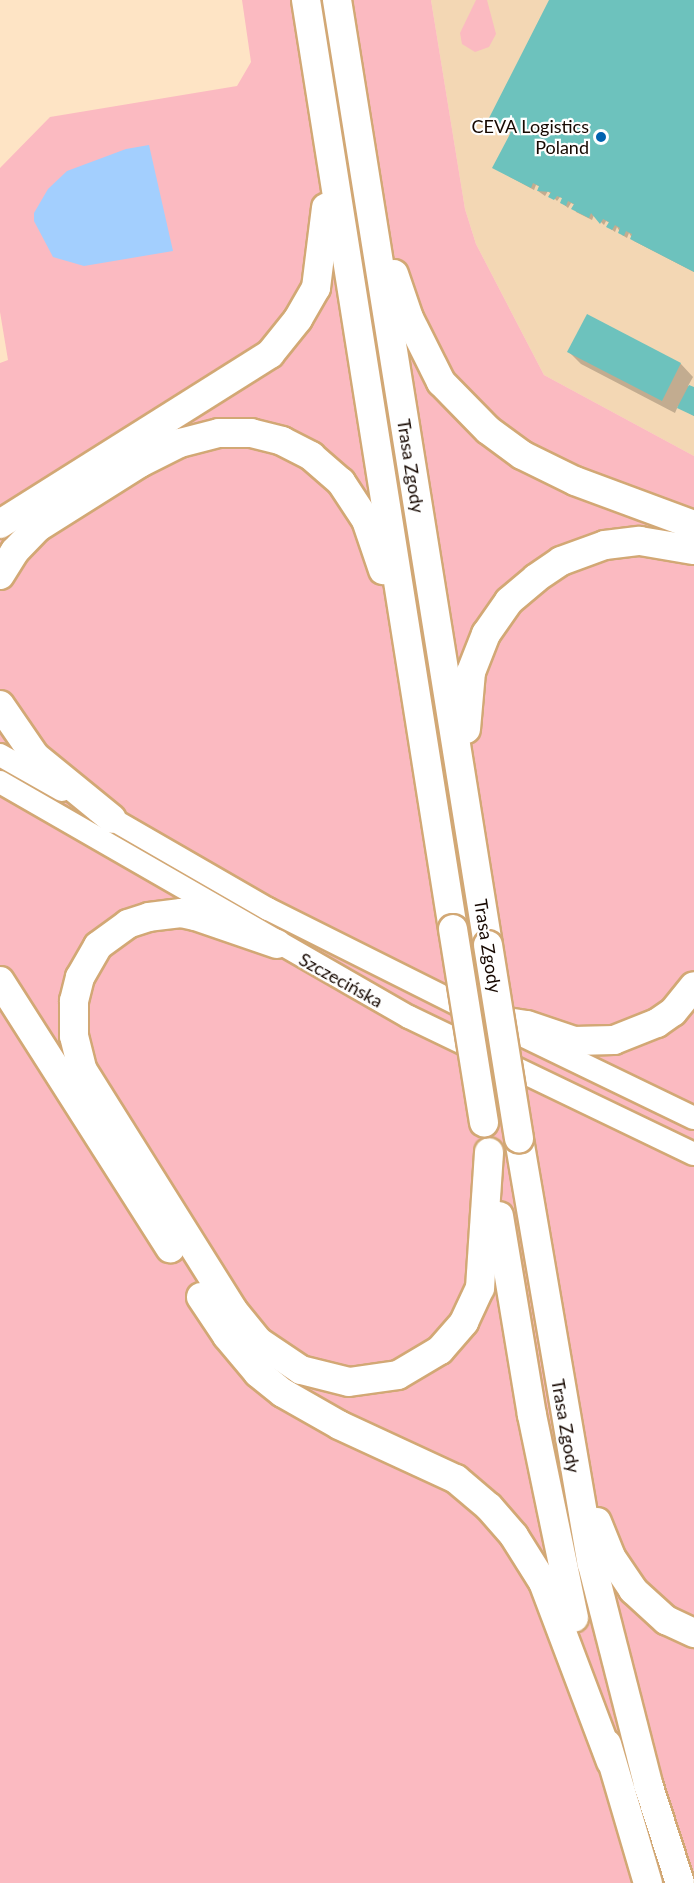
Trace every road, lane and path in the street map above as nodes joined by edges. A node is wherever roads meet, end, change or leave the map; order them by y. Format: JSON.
{"nodes":[{"id":1,"x":306,"y":0,"type":"edge"},
{"id":2,"x":337,"y":0,"type":"edge"},
{"id":3,"x":322,"y":101,"type":"junction"},
{"id":4,"x":365,"y":174,"type":"junction"},
{"id":5,"x":0,"y":524,"type":"edge"},
{"id":6,"x":694,"y":525,"type":"edge"},
{"id":7,"x":694,"y":549,"type":"edge"},
{"id":8,"x":0,"y":575,"type":"edge"},
{"id":9,"x":415,"y":688,"type":"junction"},
{"id":10,"x":0,"y":705,"type":"edge"},
{"id":11,"x":0,"y":755,"type":"edge"},
{"id":12,"x":0,"y":782,"type":"edge"},
{"id":13,"x":112,"y":819,"type":"junction"},
{"id":14,"x":471,"y":839,"type":"junction"},
{"id":15,"x":277,"y":944,"type":"junction"},
{"id":16,"x":0,"y":981,"type":"edge"},
{"id":17,"x":694,"y":986,"type":"edge"},
{"id":18,"x":488,"y":1019,"type":"junction"},
{"id":19,"x":694,"y":1118,"type":"edge"},
{"id":20,"x":489,"y":1152,"type":"junction"},
{"id":21,"x":694,"y":1155,"type":"edge"},
{"id":22,"x":562,"y":1408,"type":"junction"},
{"id":23,"x":694,"y":1633,"type":"edge"},
{"id":24,"x":611,"y":1762,"type":"junction"},
{"id":25,"x":648,"y":1883,"type":"edge"},
{"id":26,"x":680,"y":1883,"type":"edge"}],
"edges":[{"from":1,"to":3,"type":"highway","name":"Trasa Zgody"},
{"from":2,"to":4,"type":"highway","name":"Trasa Zgody"},
{"from":3,"to":5,"type":"highway"},
{"from":3,"to":9,"type":"highway","name":"Trasa Zgody"},
{"from":4,"to":6,"type":"highway"},
{"from":4,"to":14,"type":"highway","name":"Trasa Zgody"},
{"from":7,"to":14,"type":"highway"},
{"from":8,"to":9,"type":"highway"},
{"from":9,"to":20,"type":"highway","name":"Trasa Zgody","bridge":true},
{"from":10,"to":13,"type":"highway"},
{"from":11,"to":13,"type":"main road","name":"Szczecińska"},
{"from":12,"to":15,"type":"main road","name":"Szczecińska"},
{"from":13,"to":18,"type":"main road","name":"Szczecińska"},
{"from":14,"to":22,"type":"highway","name":"Trasa Zgody","bridge":true},
{"from":15,"to":20,"type":"highway"},
{"from":15,"to":21,"type":"main road","name":"Szczecińska"},
{"from":16,"to":24,"type":"highway"},
{"from":17,"to":18,"type":"highway"},
{"from":18,"to":19,"type":"main road","name":"Szczecińska"},
{"from":20,"to":24,"type":"highway","name":"Trasa Zgody"},
{"from":22,"to":23,"type":"highway"},
{"from":22,"to":26,"type":"highway","name":"Trasa Zgody"},
{"from":24,"to":25,"type":"highway","name":"Trasa Zgody"}]}
